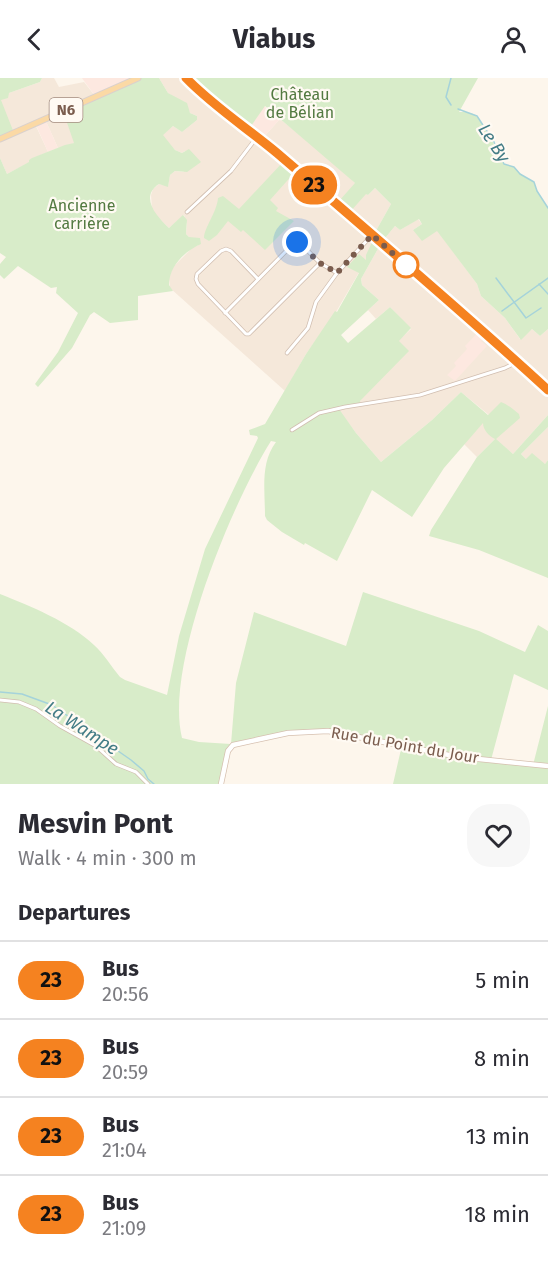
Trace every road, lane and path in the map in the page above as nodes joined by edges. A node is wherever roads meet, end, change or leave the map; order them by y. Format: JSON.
{"nodes":[{"id":1,"x":138,"y":78,"type":"edge"},
{"id":2,"x":186,"y":78,"type":"edge"},
{"id":3,"x":257,"y":137,"type":"junction"},
{"id":4,"x":0,"y":139,"type":"edge"},
{"id":5,"x":187,"y":212,"type":"dead end"},
{"id":6,"x":372,"y":235,"type":"junction"},
{"id":7,"x":320,"y":263,"type":"junction"},
{"id":8,"x":337,"y":273,"type":"junction"},
{"id":9,"x":258,"y":279,"type":"junction"},
{"id":10,"x":225,"y":312,"type":"junction"},
{"id":11,"x":287,"y":353,"type":"dead end"},
{"id":12,"x":517,"y":362,"type":"junction"},
{"id":13,"x":548,"y":390,"type":"edge"},
{"id":14,"x":292,"y":430,"type":"dead end"},
{"id":15,"x":0,"y":700,"type":"edge"},
{"id":16,"x":548,"y":766,"type":"edge"},
{"id":17,"x":148,"y":784,"type":"edge"},
{"id":18,"x":221,"y":784,"type":"edge"}],
"edges":[{"from":1,"to":4,"type":"main road","number":"N6"},
{"from":2,"to":3,"type":"street"},
{"from":3,"to":5,"type":"street"},
{"from":3,"to":6,"type":"street"},
{"from":6,"to":8,"type":"street"},
{"from":6,"to":12,"type":"street"},
{"from":7,"to":8,"type":"street"},
{"from":7,"to":9,"type":"street"},
{"from":7,"to":10,"type":"street"},
{"from":8,"to":11,"type":"street"},
{"from":9,"to":10,"type":"street"},
{"from":9,"to":10,"type":"street"},
{"from":12,"to":13,"type":"street"},
{"from":12,"to":14,"type":"street"},
{"from":15,"to":17,"type":"street"},
{"from":16,"to":18,"type":"street","name":"Rue du Point du Jour"}]}
